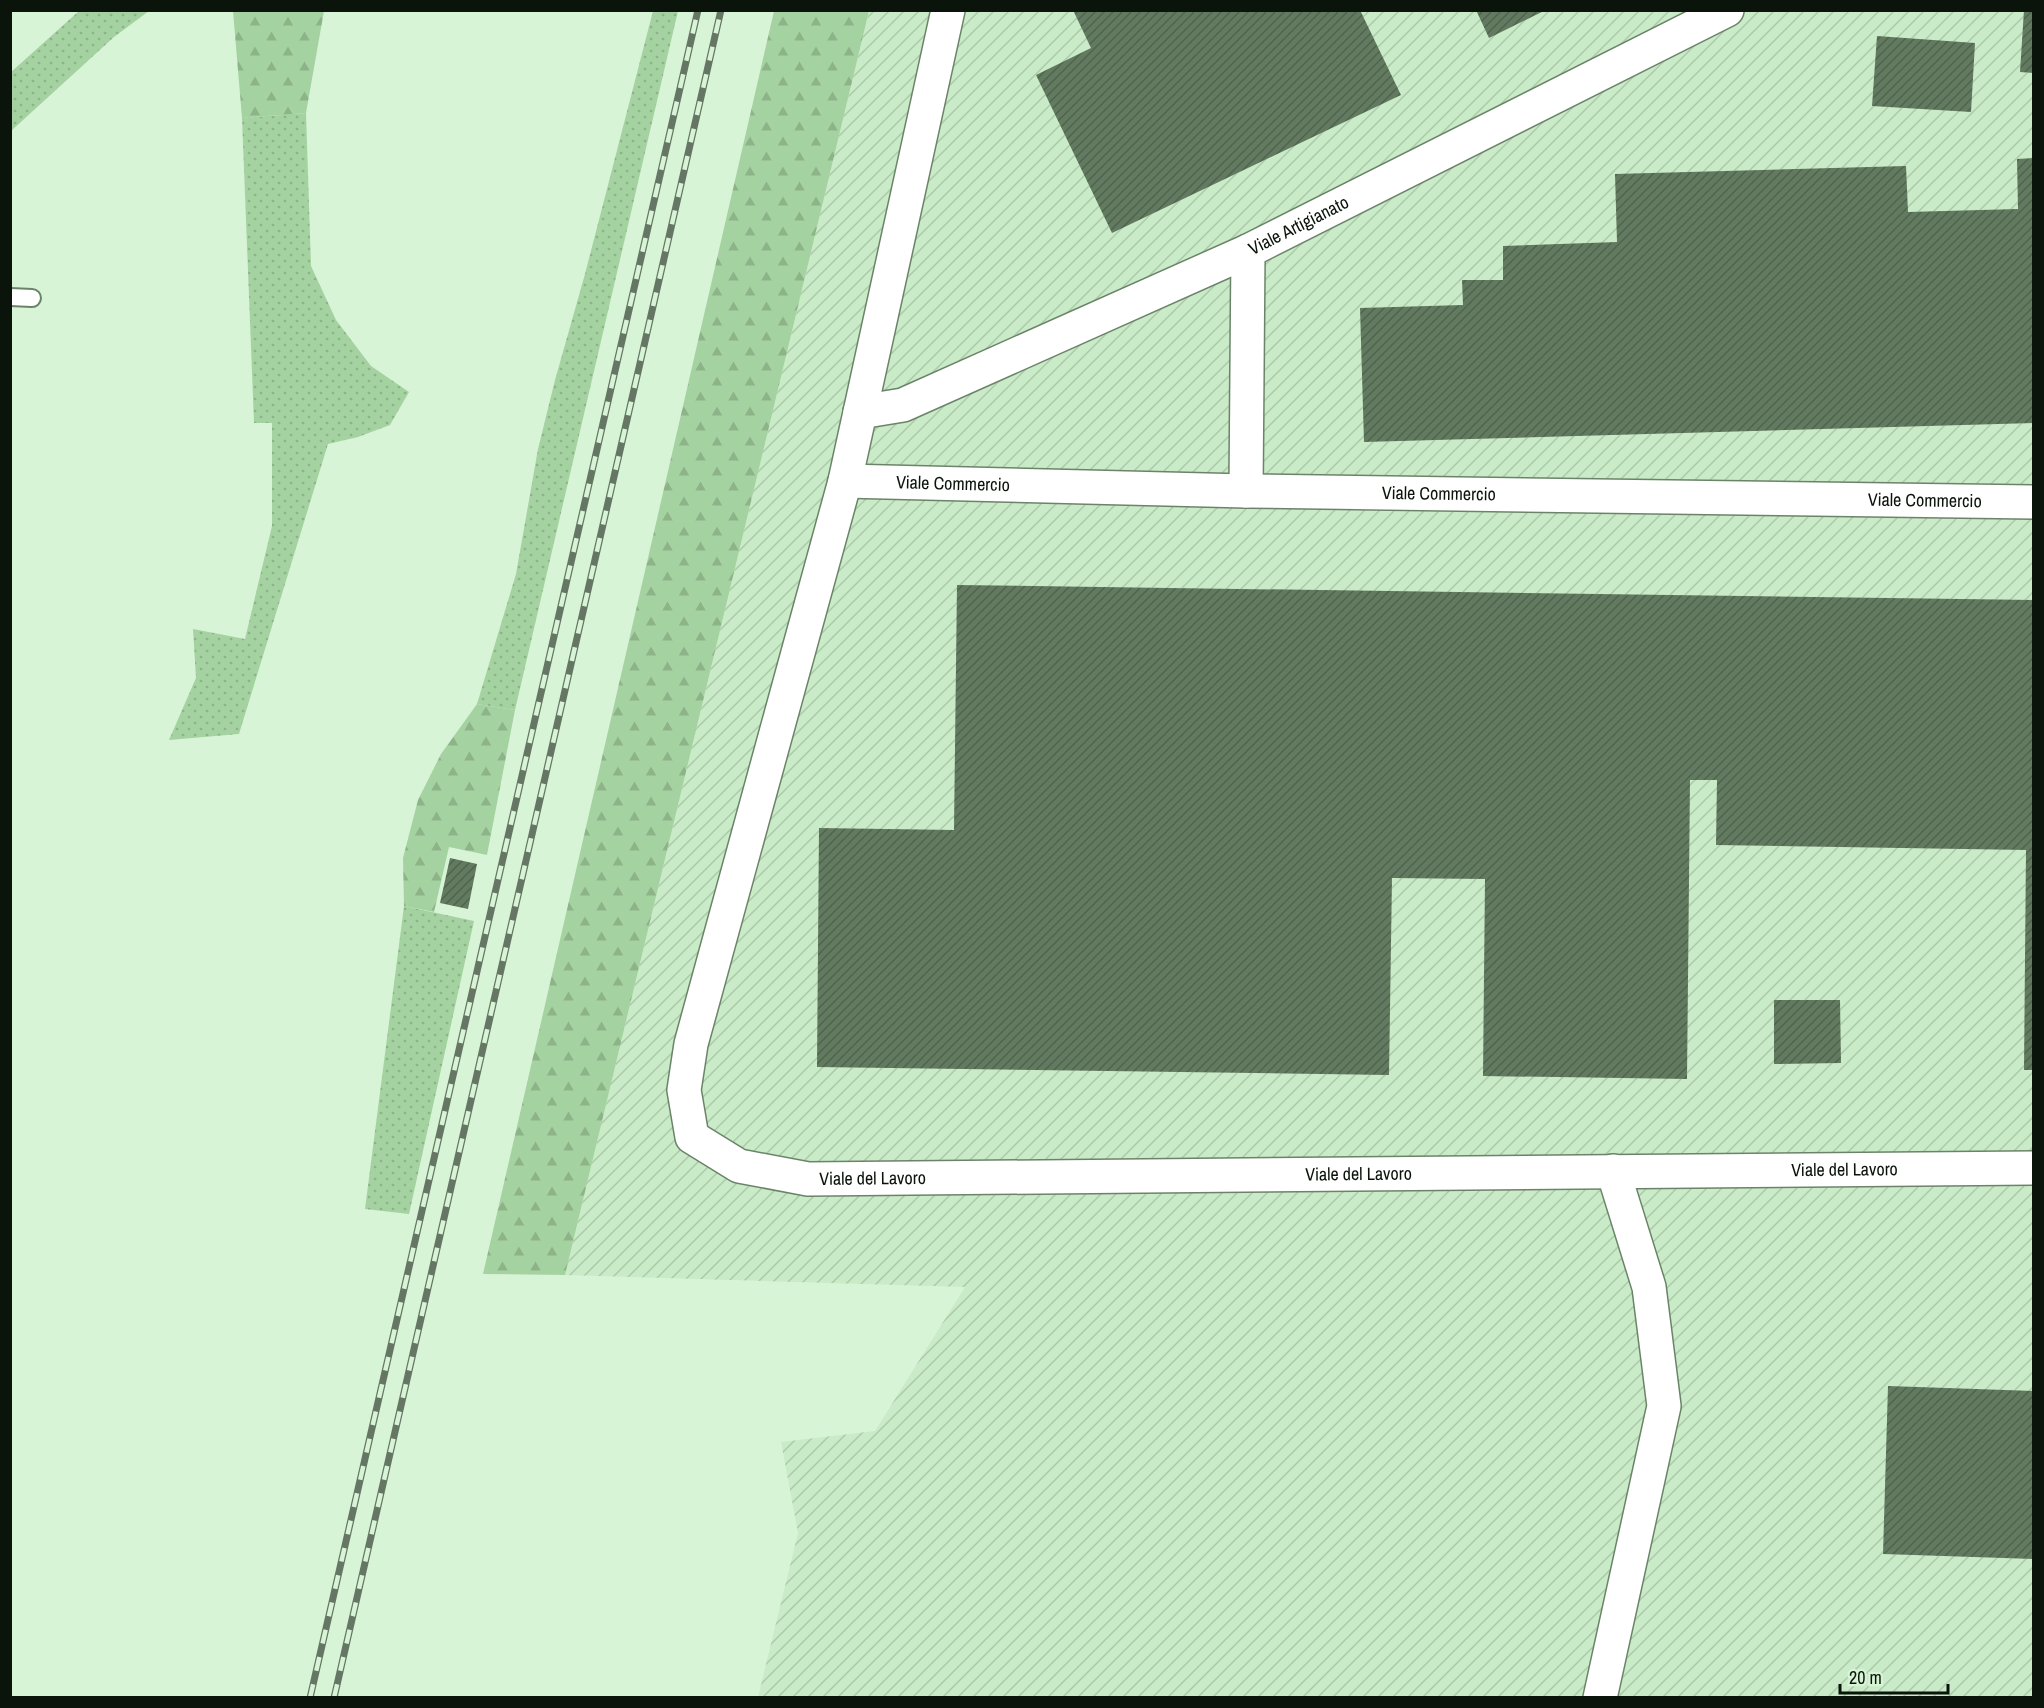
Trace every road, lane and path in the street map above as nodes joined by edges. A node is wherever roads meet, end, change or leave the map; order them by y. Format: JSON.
{"nodes":[{"id":1,"x":948,"y":10,"type":"edge"},
{"id":2,"x":1726,"y":10,"type":"edge"},
{"id":3,"x":1248,"y":251,"type":"junction"},
{"id":4,"x":10,"y":297,"type":"edge"},
{"id":5,"x":32,"y":298,"type":"dead end"},
{"id":6,"x":860,"y":412,"type":"junction"},
{"id":7,"x":844,"y":481,"type":"junction"},
{"id":8,"x":1246,"y":491,"type":"junction"},
{"id":9,"x":2034,"y":502,"type":"edge"},
{"id":10,"x":2034,"y":1168,"type":"edge"},
{"id":11,"x":1613,"y":1171,"type":"junction"},
{"id":12,"x":1600,"y":1698,"type":"edge"}],
"edges":[{"from":1,"to":6,"type":"street"},
{"from":2,"to":3,"type":"street","name":"Viale Artigianato"},
{"from":3,"to":6,"type":"street","name":"Viale Artigianato"},
{"from":3,"to":8,"type":"street"},
{"from":4,"to":5,"type":"lane"},
{"from":6,"to":7,"type":"street"},
{"from":7,"to":8,"type":"street","name":"Viale Commercio"},
{"from":7,"to":11,"type":"street","name":"Viale del Lavoro"},
{"from":8,"to":9,"type":"street","name":"Viale Commercio"},
{"from":10,"to":11,"type":"street","name":"Viale del Lavoro"},
{"from":11,"to":12,"type":"street"}]}
